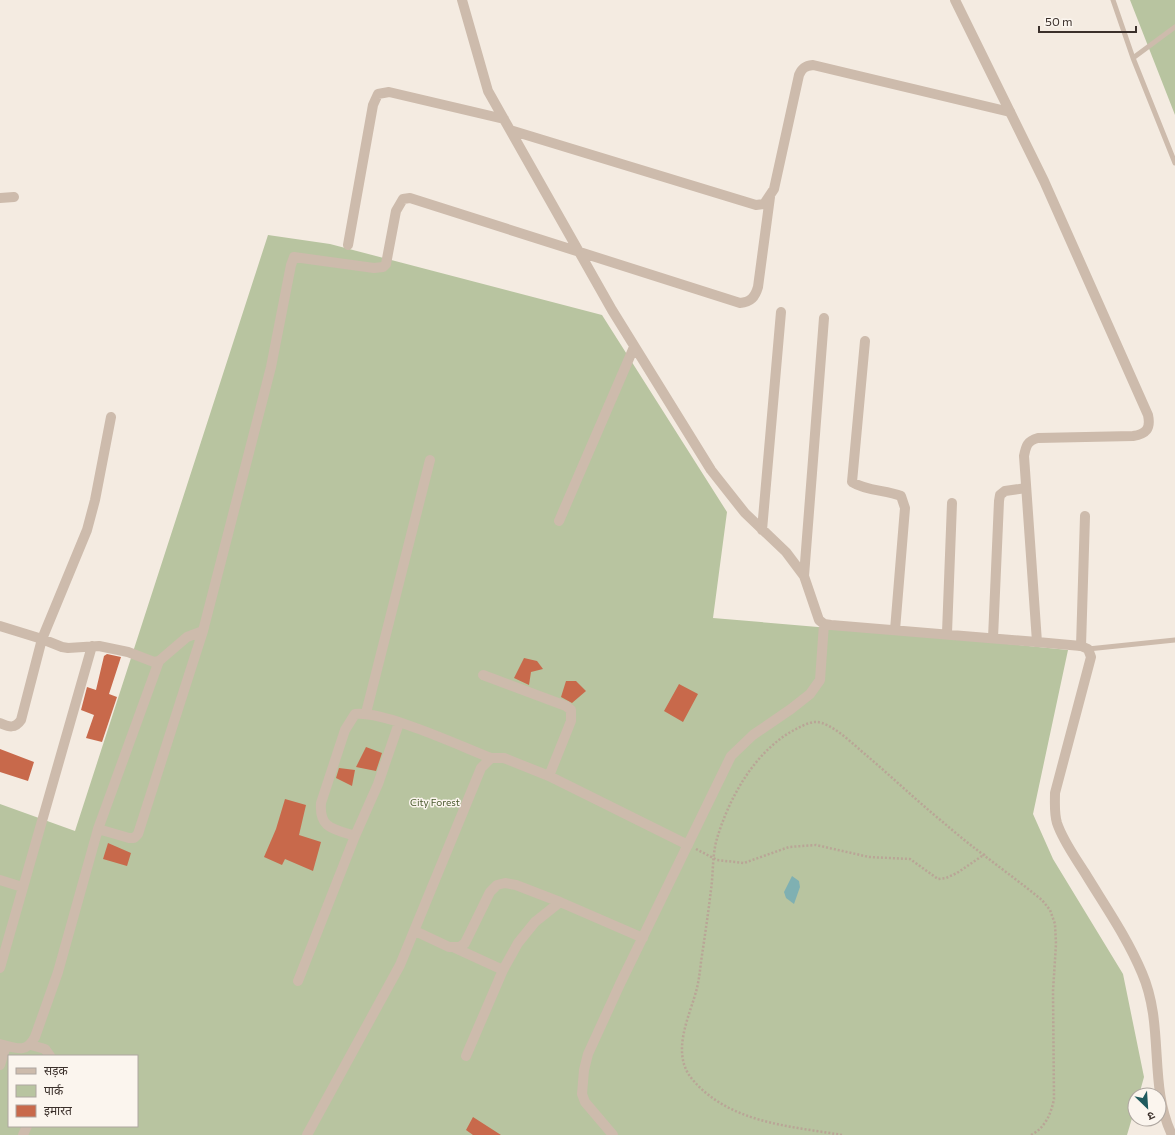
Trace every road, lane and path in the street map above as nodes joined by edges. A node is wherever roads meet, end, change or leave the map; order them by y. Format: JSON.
{"nodes":[{"id":1,"x":462,"y":0,"type":"edge"},
{"id":2,"x":955,"y":0,"type":"edge"},
{"id":3,"x":1112,"y":0,"type":"edge"},
{"id":4,"x":1175,"y":26,"type":"edge"},
{"id":5,"x":1133,"y":58,"type":"junction"},
{"id":6,"x":1010,"y":112,"type":"junction"},
{"id":7,"x":504,"y":119,"type":"junction"},
{"id":8,"x":510,"y":130,"type":"junction"},
{"id":9,"x":1175,"y":163,"type":"edge"},
{"id":10,"x":14,"y":197,"type":"dead end"},
{"id":11,"x":770,"y":197,"type":"junction"},
{"id":12,"x":0,"y":198,"type":"edge"},
{"id":13,"x":348,"y":245,"type":"dead end"},
{"id":14,"x":578,"y":250,"type":"junction"},
{"id":15,"x":781,"y":312,"type":"dead end"},
{"id":16,"x":824,"y":318,"type":"dead end"},
{"id":17,"x":865,"y":342,"type":"dead end"},
{"id":18,"x":634,"y":347,"type":"junction"},
{"id":19,"x":111,"y":417,"type":"dead end"},
{"id":20,"x":430,"y":460,"type":"dead end"},
{"id":21,"x":1026,"y":488,"type":"junction"},
{"id":22,"x":952,"y":503,"type":"dead end"},
{"id":23,"x":1085,"y":516,"type":"dead end"},
{"id":24,"x":559,"y":521,"type":"dead end"},
{"id":25,"x":762,"y":530,"type":"junction"},
{"id":26,"x":804,"y":576,"type":"junction"},
{"id":27,"x":824,"y":624,"type":"junction"},
{"id":28,"x":0,"y":626,"type":"edge"},
{"id":29,"x":894,"y":630,"type":"junction"},
{"id":30,"x":203,"y":631,"type":"junction"},
{"id":31,"x":947,"y":633,"type":"junction"},
{"id":32,"x":42,"y":638,"type":"junction"},
{"id":33,"x":993,"y":638,"type":"junction"},
{"id":34,"x":1175,"y":640,"type":"edge"},
{"id":35,"x":1037,"y":642,"type":"junction"},
{"id":36,"x":92,"y":646,"type":"junction"},
{"id":37,"x":1084,"y":648,"type":"junction"},
{"id":38,"x":159,"y":661,"type":"junction"},
{"id":39,"x":483,"y":675,"type":"dead end"},
{"id":40,"x":366,"y":713,"type":"junction"},
{"id":41,"x":0,"y":723,"type":"edge"},
{"id":42,"x":399,"y":723,"type":"junction"},
{"id":43,"x":490,"y":758,"type":"junction"},
{"id":44,"x":549,"y":776,"type":"junction"},
{"id":45,"x":98,"y":829,"type":"junction"},
{"id":46,"x":355,"y":836,"type":"junction"},
{"id":47,"x":688,"y":845,"type":"junction"},
{"id":48,"x":698,"y":850,"type":"dead end"},
{"id":49,"x":985,"y":854,"type":"junction"},
{"id":50,"x":713,"y":858,"type":"junction"},
{"id":51,"x":0,"y":880,"type":"edge"},
{"id":52,"x":22,"y":887,"type":"junction"},
{"id":53,"x":560,"y":902,"type":"junction"},
{"id":54,"x":415,"y":931,"type":"junction"},
{"id":55,"x":643,"y":938,"type":"junction"},
{"id":56,"x":455,"y":948,"type":"junction"},
{"id":57,"x":0,"y":968,"type":"edge"},
{"id":58,"x":503,"y":970,"type":"junction"},
{"id":59,"x":298,"y":981,"type":"dead end"},
{"id":60,"x":31,"y":1044,"type":"junction"},
{"id":61,"x":3,"y":1045,"type":"edge"},
{"id":62,"x":49,"y":1055,"type":"edge"},
{"id":63,"x":466,"y":1056,"type":"dead end"},
{"id":64,"x":0,"y":1065,"type":"edge"},
{"id":65,"x":307,"y":1135,"type":"edge"},
{"id":66,"x":612,"y":1135,"type":"edge"},
{"id":67,"x":842,"y":1135,"type":"edge"},
{"id":68,"x":1031,"y":1135,"type":"edge"},
{"id":69,"x":1172,"y":1135,"type":"edge"}],
"edges":[{"from":1,"to":7,"type":"street"},
{"from":2,"to":6,"type":"street"},
{"from":3,"to":5,"type":"lane"},
{"from":4,"to":5,"type":"lane"},
{"from":5,"to":9,"type":"lane"},
{"from":6,"to":11,"type":"street"},
{"from":6,"to":21,"type":"street"},
{"from":7,"to":8,"type":"street"},
{"from":7,"to":13,"type":"street"},
{"from":8,"to":11,"type":"street"},
{"from":8,"to":14,"type":"street"},
{"from":10,"to":12,"type":"street"},
{"from":11,"to":14,"type":"street"},
{"from":14,"to":18,"type":"street"},
{"from":14,"to":30,"type":"street"},
{"from":15,"to":25,"type":"street"},
{"from":16,"to":26,"type":"street"},
{"from":17,"to":29,"type":"street"},
{"from":18,"to":24,"type":"street"},
{"from":18,"to":25,"type":"street"},
{"from":19,"to":32,"type":"street"},
{"from":20,"to":40,"type":"street"},
{"from":21,"to":33,"type":"street"},
{"from":21,"to":35,"type":"street"},
{"from":22,"to":31,"type":"street"},
{"from":23,"to":37,"type":"street"},
{"from":25,"to":26,"type":"street"},
{"from":26,"to":27,"type":"street"},
{"from":27,"to":29,"type":"street"},
{"from":27,"to":47,"type":"street"},
{"from":28,"to":32,"type":"street"},
{"from":29,"to":31,"type":"street"},
{"from":30,"to":38,"type":"street"},
{"from":30,"to":45,"type":"street"},
{"from":31,"to":33,"type":"street"},
{"from":32,"to":36,"type":"street"},
{"from":32,"to":41,"type":"street"},
{"from":33,"to":35,"type":"street"},
{"from":34,"to":37,"type":"lane"},
{"from":35,"to":37,"type":"street"},
{"from":36,"to":38,"type":"street"},
{"from":36,"to":52,"type":"street"},
{"from":37,"to":69,"type":"street"},
{"from":38,"to":45,"type":"street"},
{"from":39,"to":44,"type":"street"},
{"from":40,"to":42,"type":"street"},
{"from":40,"to":46,"type":"street"},
{"from":42,"to":43,"type":"street"},
{"from":42,"to":46,"type":"street"},
{"from":43,"to":44,"type":"street"},
{"from":43,"to":54,"type":"street"},
{"from":44,"to":47,"type":"street"},
{"from":45,"to":60,"type":"street"},
{"from":46,"to":59,"type":"street"},
{"from":47,"to":55,"type":"street"},
{"from":48,"to":50,"type":"path"},
{"from":49,"to":50,"type":"path"},
{"from":49,"to":50,"type":"path"},
{"from":49,"to":68,"type":"path"},
{"from":50,"to":67,"type":"path"},
{"from":51,"to":52,"type":"street"},
{"from":52,"to":57,"type":"street"},
{"from":53,"to":55,"type":"street"},
{"from":53,"to":56,"type":"street"},
{"from":53,"to":58,"type":"street"},
{"from":54,"to":56,"type":"street"},
{"from":54,"to":65,"type":"street"},
{"from":55,"to":66,"type":"street"},
{"from":56,"to":58,"type":"street"},
{"from":58,"to":63,"type":"street"},
{"from":60,"to":61,"type":"street"},
{"from":60,"to":62,"type":"street"},
{"from":61,"to":64,"type":"street"}]}
